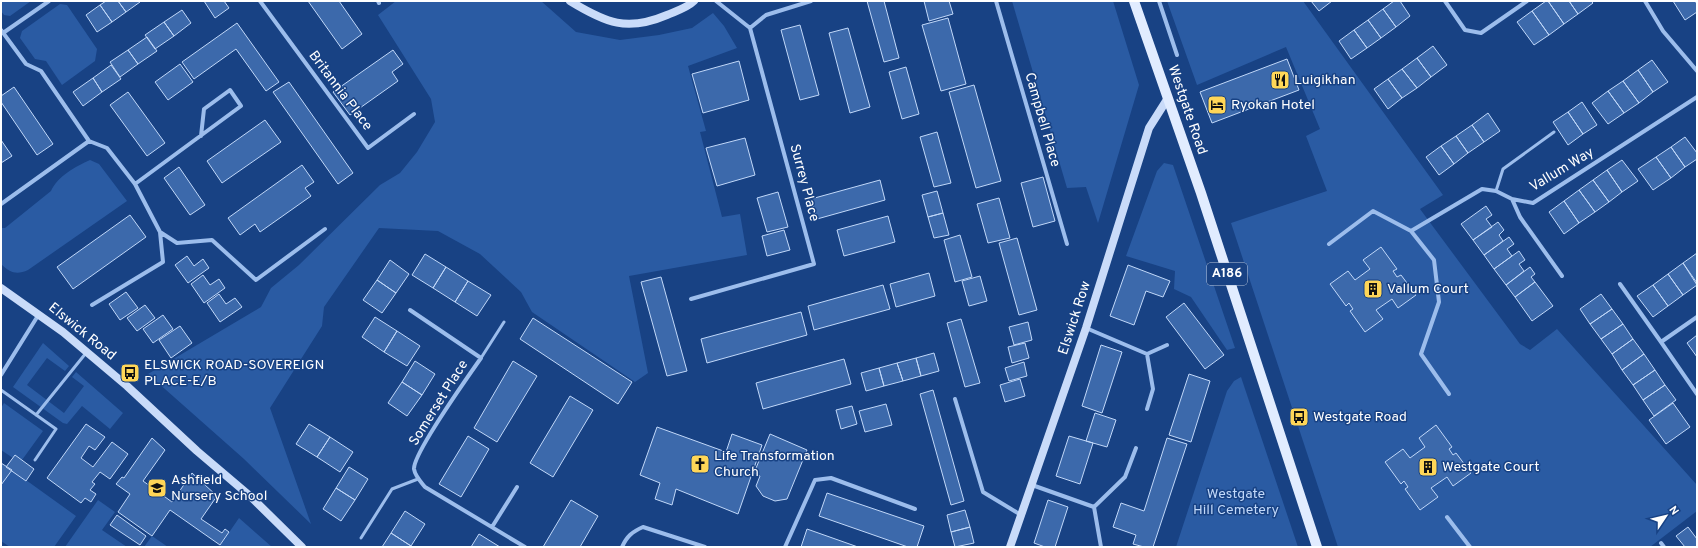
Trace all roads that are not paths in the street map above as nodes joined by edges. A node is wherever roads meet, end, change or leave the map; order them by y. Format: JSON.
{"nodes":[{"id":1,"x":49,"y":1,"type":"edge"},
{"id":2,"x":260,"y":1,"type":"edge"},
{"id":3,"x":570,"y":1,"type":"edge"},
{"id":4,"x":694,"y":1,"type":"edge"},
{"id":5,"x":716,"y":1,"type":"edge"},
{"id":6,"x":811,"y":1,"type":"edge"},
{"id":7,"x":996,"y":1,"type":"edge"},
{"id":8,"x":1134,"y":1,"type":"edge"},
{"id":9,"x":1159,"y":1,"type":"edge"},
{"id":10,"x":1445,"y":1,"type":"edge"},
{"id":11,"x":1527,"y":1,"type":"edge"},
{"id":12,"x":1645,"y":1,"type":"edge"},
{"id":13,"x":750,"y":28,"type":"junction"},
{"id":14,"x":2,"y":31,"type":"edge"},
{"id":15,"x":1176,"y":54,"type":"dead end"},
{"id":16,"x":1697,"y":71,"type":"edge"},
{"id":17,"x":1697,"y":97,"type":"edge"},
{"id":18,"x":1168,"y":98,"type":"junction"},
{"id":19,"x":414,"y":114,"type":"dead end"},
{"id":20,"x":1554,"y":132,"type":"dead end"},
{"id":21,"x":201,"y":136,"type":"junction"},
{"id":22,"x":89,"y":141,"type":"junction"},
{"id":23,"x":135,"y":184,"type":"junction"},
{"id":24,"x":1496,"y":191,"type":"junction"},
{"id":25,"x":1512,"y":199,"type":"junction"},
{"id":26,"x":1,"y":204,"type":"edge"},
{"id":27,"x":326,"y":230,"type":"dead end"},
{"id":28,"x":1411,"y":231,"type":"junction"},
{"id":29,"x":160,"y":232,"type":"junction"},
{"id":30,"x":1067,"y":244,"type":"dead end"},
{"id":31,"x":1329,"y":244,"type":"dead end"},
{"id":32,"x":1562,"y":276,"type":"dead end"},
{"id":33,"x":1620,"y":284,"type":"dead end"},
{"id":34,"x":1,"y":288,"type":"edge"},
{"id":35,"x":691,"y":298,"type":"dead end"},
{"id":36,"x":92,"y":305,"type":"dead end"},
{"id":37,"x":410,"y":310,"type":"dead end"},
{"id":38,"x":39,"y":314,"type":"junction"},
{"id":39,"x":1697,"y":317,"type":"edge"},
{"id":40,"x":504,"y":322,"type":"dead end"},
{"id":41,"x":1086,"y":328,"type":"junction"},
{"id":42,"x":1661,"y":342,"type":"junction"},
{"id":43,"x":1167,"y":345,"type":"dead end"},
{"id":44,"x":87,"y":352,"type":"junction"},
{"id":45,"x":1147,"y":354,"type":"junction"},
{"id":46,"x":481,"y":358,"type":"junction"},
{"id":47,"x":1,"y":375,"type":"edge"},
{"id":48,"x":1,"y":390,"type":"edge"},
{"id":49,"x":1449,"y":394,"type":"dead end"},
{"id":50,"x":1697,"y":394,"type":"edge"},
{"id":51,"x":954,"y":399,"type":"dead end"},
{"id":52,"x":1146,"y":409,"type":"dead end"},
{"id":53,"x":36,"y":415,"type":"junction"},
{"id":54,"x":1136,"y":448,"type":"dead end"},
{"id":55,"x":35,"y":460,"type":"dead end"},
{"id":56,"x":418,"y":479,"type":"junction"},
{"id":57,"x":1032,"y":485,"type":"junction"},
{"id":58,"x":517,"y":487,"type":"dead end"},
{"id":59,"x":1094,"y":507,"type":"junction"},
{"id":60,"x":915,"y":509,"type":"dead end"},
{"id":61,"x":1022,"y":515,"type":"junction"},
{"id":62,"x":1447,"y":517,"type":"dead end"},
{"id":63,"x":492,"y":527,"type":"junction"},
{"id":64,"x":361,"y":538,"type":"dead end"},
{"id":65,"x":302,"y":547,"type":"edge"},
{"id":66,"x":525,"y":547,"type":"edge"},
{"id":67,"x":622,"y":547,"type":"edge"},
{"id":68,"x":705,"y":547,"type":"edge"},
{"id":69,"x":785,"y":547,"type":"edge"},
{"id":70,"x":1010,"y":547,"type":"edge"},
{"id":71,"x":1101,"y":547,"type":"edge"},
{"id":72,"x":1317,"y":547,"type":"edge"},
{"id":73,"x":1470,"y":547,"type":"edge"}],
"edges":[{"from":1,"to":14,"type":"street"},
{"from":2,"to":19,"type":"street","name":"Britannia Place"},
{"from":3,"to":4,"type":"street"},
{"from":5,"to":13,"type":"street"},
{"from":6,"to":13,"type":"street"},
{"from":7,"to":30,"type":"street","name":"Campbell Place"},
{"from":8,"to":18,"type":"main road","name":"Westgate Road","number":"A186"},
{"from":9,"to":15,"type":"street"},
{"from":10,"to":11,"type":"street"},
{"from":12,"to":16,"type":"street"},
{"from":13,"to":35,"type":"street","name":"Surrey Place"},
{"from":14,"to":22,"type":"street"},
{"from":17,"to":25,"type":"street","name":"Vallum Way"},
{"from":18,"to":41,"type":"street","name":"Elswick Row"},
{"from":18,"to":72,"type":"main road","name":"Westgate Road","number":"A186"},
{"from":20,"to":24,"type":"lane"},
{"from":21,"to":21,"type":"street"},
{"from":21,"to":23,"type":"street"},
{"from":22,"to":23,"type":"street"},
{"from":22,"to":26,"type":"street"},
{"from":23,"to":29,"type":"street"},
{"from":24,"to":25,"type":"street","name":"Vallum Way"},
{"from":24,"to":28,"type":"street","name":"Vallum Way"},
{"from":25,"to":32,"type":"street"},
{"from":27,"to":29,"type":"street"},
{"from":28,"to":31,"type":"street"},
{"from":28,"to":49,"type":"street"},
{"from":29,"to":36,"type":"street"},
{"from":33,"to":42,"type":"street"},
{"from":34,"to":38,"type":"street","name":"Elswick Road"},
{"from":37,"to":46,"type":"street","name":"Somerset Place"},
{"from":38,"to":44,"type":"street","name":"Elswick Road"},
{"from":38,"to":47,"type":"street"},
{"from":39,"to":42,"type":"street"},
{"from":40,"to":46,"type":"lane"},
{"from":41,"to":45,"type":"street"},
{"from":41,"to":57,"type":"street","name":"Elswick Row"},
{"from":42,"to":50,"type":"street"},
{"from":43,"to":45,"type":"street"},
{"from":44,"to":53,"type":"lane"},
{"from":44,"to":65,"type":"street","name":"Elswick Road"},
{"from":45,"to":52,"type":"street"},
{"from":46,"to":56,"type":"street","name":"Somerset Place"},
{"from":48,"to":53,"type":"lane"},
{"from":51,"to":61,"type":"street"},
{"from":53,"to":55,"type":"lane"},
{"from":54,"to":59,"type":"street"},
{"from":56,"to":63,"type":"street"},
{"from":56,"to":64,"type":"lane"},
{"from":57,"to":59,"type":"street"},
{"from":57,"to":61,"type":"street","name":"Elswick Row"},
{"from":58,"to":63,"type":"street"},
{"from":59,"to":71,"type":"street"},
{"from":60,"to":69,"type":"street"},
{"from":61,"to":70,"type":"street","name":"Elswick Row"},
{"from":62,"to":73,"type":"street"},
{"from":63,"to":66,"type":"street"},
{"from":67,"to":68,"type":"street"}]}
